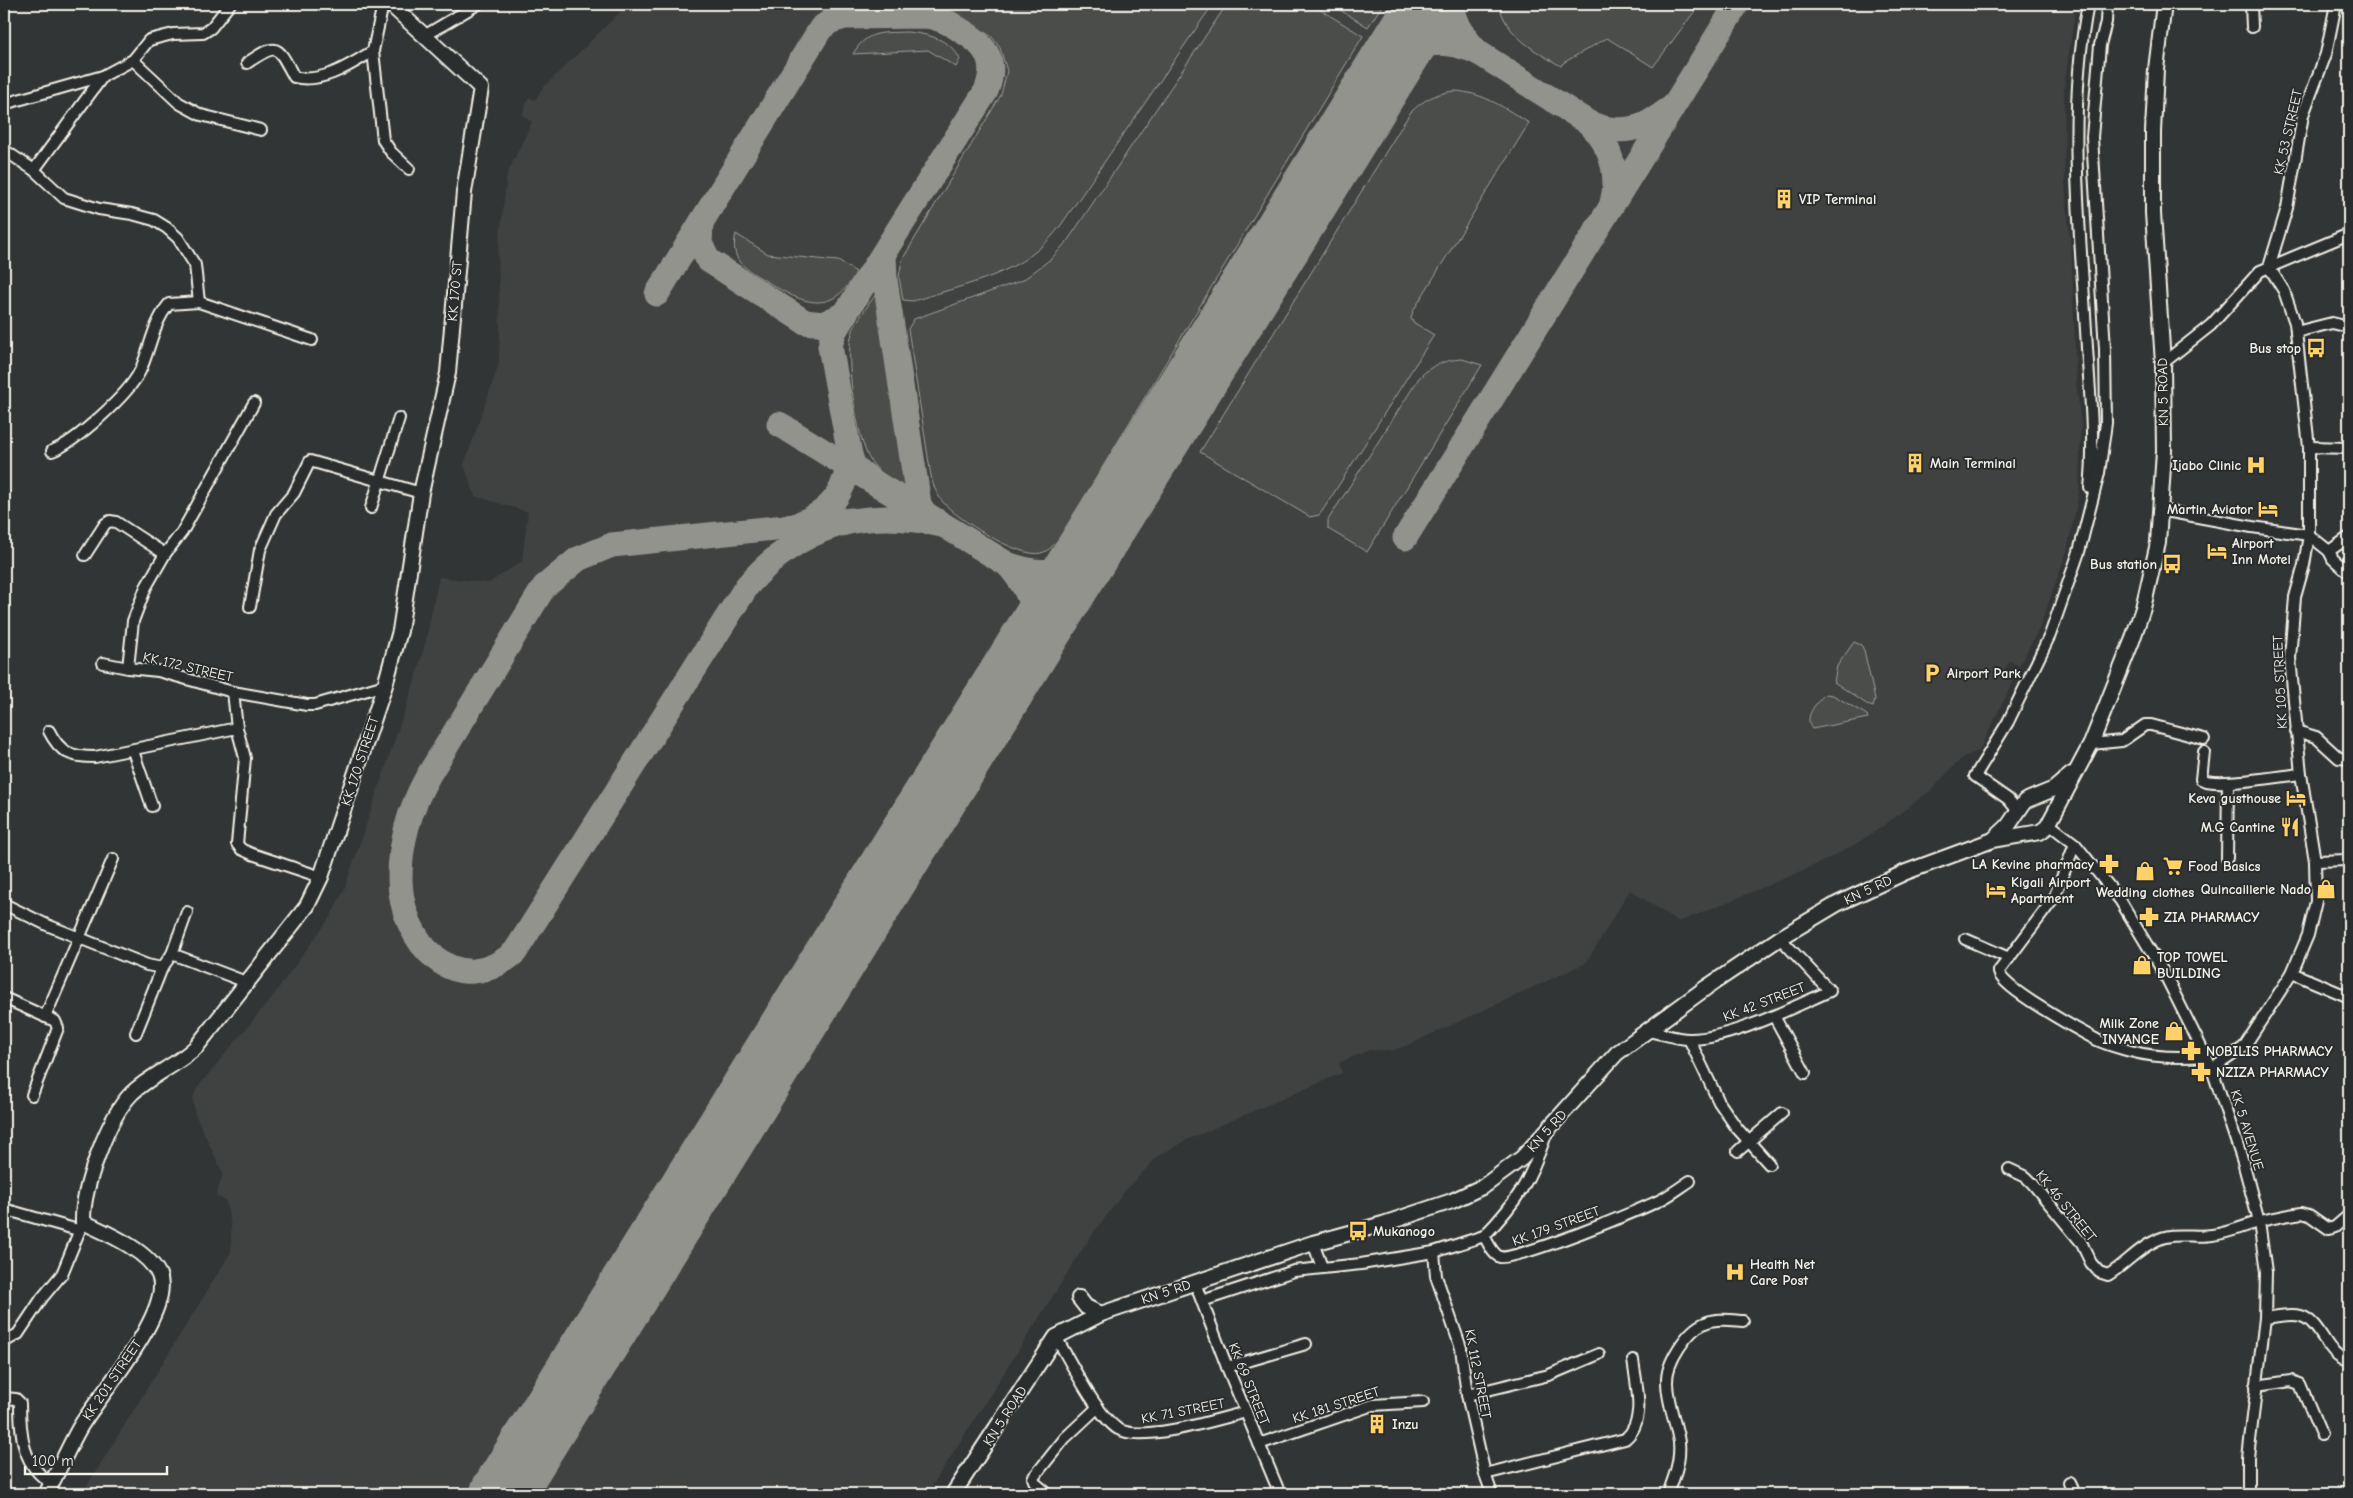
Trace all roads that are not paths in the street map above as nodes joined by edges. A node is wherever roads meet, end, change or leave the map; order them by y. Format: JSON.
{"nodes":[{"id":1,"x":230,"y":4,"type":"edge"},
{"id":2,"x":383,"y":4,"type":"edge"},
{"id":3,"x":390,"y":4,"type":"edge"},
{"id":4,"x":478,"y":4,"type":"edge"},
{"id":5,"x":2088,"y":4,"type":"edge"},
{"id":6,"x":2107,"y":4,"type":"edge"},
{"id":7,"x":2164,"y":4,"type":"edge"},
{"id":8,"x":2250,"y":4,"type":"edge"},
{"id":9,"x":2336,"y":4,"type":"edge"},
{"id":10,"x":2252,"y":27,"type":"dead end"},
{"id":11,"x":424,"y":36,"type":"junction"},
{"id":12,"x":373,"y":51,"type":"junction"},
{"id":13,"x":132,"y":60,"type":"junction"},
{"id":14,"x":247,"y":63,"type":"dead end"},
{"id":15,"x":103,"y":76,"type":"junction"},
{"id":16,"x":4,"y":104,"type":"edge"},
{"id":17,"x":261,"y":130,"type":"dead end"},
{"id":18,"x":4,"y":150,"type":"edge"},
{"id":19,"x":409,"y":169,"type":"dead end"},
{"id":20,"x":34,"y":170,"type":"junction"},
{"id":21,"x":2349,"y":234,"type":"edge"},
{"id":22,"x":2269,"y":267,"type":"junction"},
{"id":23,"x":200,"y":302,"type":"junction"},
{"id":24,"x":2349,"y":328,"type":"edge"},
{"id":25,"x":2296,"y":332,"type":"junction"},
{"id":26,"x":312,"y":340,"type":"dead end"},
{"id":27,"x":2163,"y":364,"type":"junction"},
{"id":28,"x":254,"y":403,"type":"dead end"},
{"id":29,"x":399,"y":418,"type":"dead end"},
{"id":30,"x":2309,"y":446,"type":"junction"},
{"id":31,"x":2349,"y":448,"type":"edge"},
{"id":32,"x":52,"y":451,"type":"dead end"},
{"id":33,"x":379,"y":482,"type":"junction"},
{"id":34,"x":421,"y":493,"type":"junction"},
{"id":35,"x":371,"y":508,"type":"dead end"},
{"id":36,"x":2160,"y":510,"type":"junction"},
{"id":37,"x":2088,"y":516,"type":"junction"},
{"id":38,"x":2309,"y":535,"type":"junction"},
{"id":39,"x":2349,"y":537,"type":"edge"},
{"id":40,"x":2329,"y":551,"type":"junction"},
{"id":41,"x":165,"y":554,"type":"junction"},
{"id":42,"x":85,"y":555,"type":"dead end"},
{"id":43,"x":2349,"y":573,"type":"edge"},
{"id":44,"x":250,"y":607,"type":"dead end"},
{"id":45,"x":103,"y":663,"type":"dead end"},
{"id":46,"x":128,"y":668,"type":"junction"},
{"id":47,"x":385,"y":685,"type":"junction"},
{"id":48,"x":233,"y":692,"type":"junction"},
{"id":49,"x":237,"y":728,"type":"junction"},
{"id":50,"x":49,"y":731,"type":"dead end"},
{"id":51,"x":2296,"y":731,"type":"junction"},
{"id":52,"x":2204,"y":739,"type":"dead end"},
{"id":53,"x":2091,"y":744,"type":"junction"},
{"id":54,"x":133,"y":751,"type":"junction"},
{"id":55,"x":2204,"y":752,"type":"dead end"},
{"id":56,"x":2349,"y":759,"type":"edge"},
{"id":57,"x":2080,"y":766,"type":"junction"},
{"id":58,"x":2300,"y":774,"type":"junction"},
{"id":59,"x":2228,"y":782,"type":"junction"},
{"id":60,"x":2034,"y":798,"type":"junction"},
{"id":61,"x":152,"y":806,"type":"dead end"},
{"id":62,"x":2018,"y":812,"type":"junction"},
{"id":63,"x":2051,"y":821,"type":"junction"},
{"id":64,"x":2034,"y":833,"type":"junction"},
{"id":65,"x":1993,"y":840,"type":"junction"},
{"id":66,"x":2075,"y":844,"type":"junction"},
{"id":67,"x":2227,"y":858,"type":"dead end"},
{"id":68,"x":113,"y":859,"type":"dead end"},
{"id":69,"x":2349,"y":860,"type":"edge"},
{"id":70,"x":2315,"y":861,"type":"junction"},
{"id":71,"x":321,"y":877,"type":"junction"},
{"id":72,"x":4,"y":904,"type":"edge"},
{"id":73,"x":187,"y":912,"type":"dead end"},
{"id":74,"x":78,"y":938,"type":"junction"},
{"id":75,"x":1780,"y":938,"type":"junction"},
{"id":76,"x":1965,"y":939,"type":"dead end"},
{"id":77,"x":172,"y":954,"type":"junction"},
{"id":78,"x":2009,"y":958,"type":"junction"},
{"id":79,"x":162,"y":968,"type":"junction"},
{"id":80,"x":2292,"y":973,"type":"junction"},
{"id":81,"x":246,"y":982,"type":"junction"},
{"id":82,"x":2349,"y":997,"type":"edge"},
{"id":83,"x":4,"y":998,"type":"edge"},
{"id":84,"x":1774,"y":1016,"type":"junction"},
{"id":85,"x":44,"y":1017,"type":"junction"},
{"id":86,"x":1648,"y":1031,"type":"junction"},
{"id":87,"x":136,"y":1033,"type":"dead end"},
{"id":88,"x":1689,"y":1039,"type":"junction"},
{"id":89,"x":2206,"y":1056,"type":"junction"},
{"id":90,"x":2212,"y":1069,"type":"junction"},
{"id":91,"x":1805,"y":1073,"type":"dead end"},
{"id":92,"x":32,"y":1095,"type":"dead end"},
{"id":93,"x":1782,"y":1113,"type":"dead end"},
{"id":94,"x":1547,"y":1132,"type":"junction"},
{"id":95,"x":1750,"y":1142,"type":"junction"},
{"id":96,"x":1738,"y":1151,"type":"dead end"},
{"id":97,"x":1769,"y":1164,"type":"dead end"},
{"id":98,"x":2009,"y":1169,"type":"dead end"},
{"id":99,"x":1690,"y":1181,"type":"dead end"},
{"id":100,"x":4,"y":1209,"type":"edge"},
{"id":101,"x":2349,"y":1215,"type":"edge"},
{"id":102,"x":2259,"y":1222,"type":"junction"},
{"id":103,"x":80,"y":1226,"type":"junction"},
{"id":104,"x":1484,"y":1236,"type":"junction"},
{"id":105,"x":1313,"y":1243,"type":"junction"},
{"id":106,"x":1434,"y":1252,"type":"junction"},
{"id":107,"x":1322,"y":1268,"type":"junction"},
{"id":108,"x":1195,"y":1283,"type":"junction"},
{"id":109,"x":1079,"y":1298,"type":"dead end"},
{"id":110,"x":1202,"y":1301,"type":"junction"},
{"id":111,"x":1101,"y":1314,"type":"junction"},
{"id":112,"x":2265,"y":1318,"type":"junction"},
{"id":113,"x":1743,"y":1321,"type":"dead end"},
{"id":114,"x":1056,"y":1337,"type":"junction"},
{"id":115,"x":4,"y":1342,"type":"edge"},
{"id":116,"x":1306,"y":1344,"type":"dead end"},
{"id":117,"x":1599,"y":1354,"type":"dead end"},
{"id":118,"x":1633,"y":1360,"type":"dead end"},
{"id":119,"x":2349,"y":1361,"type":"edge"},
{"id":120,"x":1227,"y":1367,"type":"junction"},
{"id":121,"x":2256,"y":1386,"type":"junction"},
{"id":122,"x":1467,"y":1395,"type":"junction"},
{"id":123,"x":4,"y":1398,"type":"edge"},
{"id":124,"x":1423,"y":1402,"type":"dead end"},
{"id":125,"x":1098,"y":1407,"type":"junction"},
{"id":126,"x":1246,"y":1412,"type":"junction"},
{"id":127,"x":2322,"y":1434,"type":"dead end"},
{"id":128,"x":1259,"y":1444,"type":"junction"},
{"id":129,"x":1485,"y":1474,"type":"junction"},
{"id":130,"x":2069,"y":1482,"type":"dead end"},
{"id":131,"x":49,"y":1489,"type":"edge"},
{"id":132,"x":953,"y":1494,"type":"edge"},
{"id":133,"x":1048,"y":1494,"type":"edge"},
{"id":134,"x":1280,"y":1494,"type":"edge"},
{"id":135,"x":1492,"y":1494,"type":"edge"},
{"id":136,"x":1668,"y":1494,"type":"edge"},
{"id":137,"x":2074,"y":1494,"type":"edge"},
{"id":138,"x":2248,"y":1494,"type":"edge"}],
"edges":[{"from":1,"to":13,"type":"street"},
{"from":2,"to":12,"type":"street"},
{"from":3,"to":11,"type":"main road"},
{"from":4,"to":11,"type":"street"},
{"from":5,"to":37,"type":"street"},
{"from":6,"to":37,"type":"street"},
{"from":7,"to":27,"type":"main road","name":"KN 5 ROAD"},
{"from":8,"to":10,"type":"street"},
{"from":9,"to":22,"type":"street","name":"KK 53 STREET"},
{"from":11,"to":34,"type":"main road","name":"KK 170 ST"},
{"from":12,"to":14,"type":"street"},
{"from":12,"to":19,"type":"street"},
{"from":13,"to":15,"type":"street"},
{"from":13,"to":17,"type":"street"},
{"from":15,"to":16,"type":"street"},
{"from":15,"to":20,"type":"street"},
{"from":18,"to":20,"type":"street"},
{"from":20,"to":23,"type":"street"},
{"from":21,"to":22,"type":"street"},
{"from":22,"to":25,"type":"street","name":"KK 105 STREET"},
{"from":22,"to":27,"type":"street"},
{"from":23,"to":26,"type":"street"},
{"from":23,"to":32,"type":"street"},
{"from":24,"to":25,"type":"street"},
{"from":25,"to":30,"type":"street","name":"KK 105 STREET"},
{"from":27,"to":36,"type":"main road","name":"KN 5 ROAD"},
{"from":28,"to":41,"type":"street","name":"KK 172 STREET"},
{"from":29,"to":33,"type":"street"},
{"from":30,"to":31,"type":"street"},
{"from":30,"to":38,"type":"street","name":"KK 105 STREET"},
{"from":33,"to":34,"type":"street"},
{"from":33,"to":35,"type":"street"},
{"from":33,"to":44,"type":"street"},
{"from":34,"to":47,"type":"main road","name":"KK 170 STREET"},
{"from":36,"to":38,"type":"street"},
{"from":36,"to":53,"type":"main road","name":"KN 5 ROAD"},
{"from":37,"to":62,"type":"street"},
{"from":38,"to":40,"type":"street"},
{"from":38,"to":51,"type":"street","name":"KK 105 STREET"},
{"from":39,"to":40,"type":"street"},
{"from":40,"to":43,"type":"street"},
{"from":41,"to":42,"type":"street"},
{"from":41,"to":46,"type":"street","name":"KK 172 STREET"},
{"from":45,"to":46,"type":"street"},
{"from":46,"to":48,"type":"street","name":"KK 172 STREET"},
{"from":47,"to":48,"type":"street","name":"KK 172 STREET"},
{"from":47,"to":71,"type":"main road","name":"KK 170 STREET"},
{"from":48,"to":49,"type":"street"},
{"from":49,"to":54,"type":"street"},
{"from":49,"to":71,"type":"street"},
{"from":50,"to":54,"type":"street"},
{"from":51,"to":56,"type":"street"},
{"from":51,"to":58,"type":"street","name":"KK 105 STREET"},
{"from":52,"to":53,"type":"street"},
{"from":53,"to":57,"type":"main road","name":"KN 5 ROAD"},
{"from":54,"to":61,"type":"street"},
{"from":55,"to":59,"type":"street"},
{"from":57,"to":60,"type":"main road","name":"KN 5 RD"},
{"from":57,"to":63,"type":"main road"},
{"from":58,"to":59,"type":"street"},
{"from":58,"to":70,"type":"street","name":"KK 105 STREET"},
{"from":59,"to":67,"type":"street"},
{"from":60,"to":62,"type":"main road","name":"KN 5 RD"},
{"from":60,"to":63,"type":"main road"},
{"from":62,"to":64,"type":"main road"},
{"from":62,"to":65,"type":"main road","name":"KN 5 RD"},
{"from":63,"to":64,"type":"main road","name":"KN 5 RD"},
{"from":63,"to":66,"type":"street","name":"KK 5 AVENUE"},
{"from":64,"to":65,"type":"main road","name":"KN 5 RD"},
{"from":65,"to":75,"type":"main road","name":"KN 5 RD"},
{"from":66,"to":78,"type":"street"},
{"from":66,"to":89,"type":"street","name":"KK 5 AVENUE"},
{"from":68,"to":74,"type":"street"},
{"from":69,"to":70,"type":"street"},
{"from":70,"to":80,"type":"street","name":"KK 105 STREET"},
{"from":71,"to":81,"type":"main road","name":"KK 170 STREET"},
{"from":72,"to":74,"type":"street"},
{"from":73,"to":77,"type":"street"},
{"from":74,"to":79,"type":"street"},
{"from":74,"to":85,"type":"street"},
{"from":75,"to":84,"type":"street","name":"KK 42 STREET"},
{"from":75,"to":86,"type":"main road","name":"KN 5 RD"},
{"from":76,"to":78,"type":"street"},
{"from":77,"to":79,"type":"street"},
{"from":77,"to":81,"type":"street"},
{"from":78,"to":89,"type":"street"},
{"from":79,"to":87,"type":"street"},
{"from":80,"to":82,"type":"street"},
{"from":80,"to":90,"type":"street","name":"KK 105 STREET"},
{"from":81,"to":103,"type":"main road","name":"KK 170 STREET"},
{"from":83,"to":85,"type":"street"},
{"from":84,"to":88,"type":"street","name":"KK 42 STREET"},
{"from":84,"to":91,"type":"street"},
{"from":85,"to":92,"type":"street"},
{"from":86,"to":88,"type":"street","name":"KK 42 STREET"},
{"from":86,"to":94,"type":"main road","name":"KN 5 RD"},
{"from":88,"to":95,"type":"street"},
{"from":89,"to":90,"type":"street","name":"KK 5 AVENUE"},
{"from":90,"to":102,"type":"street","name":"KK 5 AVENUE"},
{"from":93,"to":95,"type":"street"},
{"from":94,"to":104,"type":"street"},
{"from":94,"to":105,"type":"main road","name":"KN 5 RD"},
{"from":95,"to":96,"type":"street"},
{"from":95,"to":97,"type":"street"},
{"from":98,"to":102,"type":"street","name":"KK 46 STREET"},
{"from":99,"to":104,"type":"street","name":"KK 179 STREET"},
{"from":100,"to":103,"type":"street"},
{"from":101,"to":102,"type":"street","name":"KK 46 STREET"},
{"from":102,"to":112,"type":"street","name":"KK 5 AVENUE"},
{"from":103,"to":115,"type":"street"},
{"from":103,"to":131,"type":"main road","name":"KK 201 STREET"},
{"from":104,"to":106,"type":"street"},
{"from":105,"to":107,"type":"street"},
{"from":105,"to":108,"type":"main road","name":"KN 5 RD"},
{"from":106,"to":107,"type":"street"},
{"from":106,"to":122,"type":"street","name":"KK 112 STREET"},
{"from":107,"to":110,"type":"street"},
{"from":108,"to":110,"type":"street","name":"KK 69 STREET"},
{"from":108,"to":111,"type":"main road","name":"KN 5 RD"},
{"from":109,"to":111,"type":"main road"},
{"from":110,"to":120,"type":"street","name":"KK 69 STREET"},
{"from":111,"to":114,"type":"main road","name":"KN 5 RD"},
{"from":112,"to":119,"type":"street"},
{"from":112,"to":121,"type":"street","name":"KK 5 AVENUE"},
{"from":113,"to":136,"type":"street"},
{"from":114,"to":125,"type":"street","name":"KK 71 STREET"},
{"from":114,"to":132,"type":"main road","name":"KN 5 ROAD"},
{"from":116,"to":120,"type":"street"},
{"from":117,"to":122,"type":"street"},
{"from":118,"to":129,"type":"street"},
{"from":120,"to":126,"type":"street","name":"KK 69 STREET"},
{"from":121,"to":127,"type":"street"},
{"from":121,"to":138,"type":"street","name":"KK 5 AVENUE"},
{"from":122,"to":129,"type":"street","name":"KK 112 STREET"},
{"from":123,"to":131,"type":"street"},
{"from":124,"to":128,"type":"street","name":"KK 181 STREET"},
{"from":125,"to":126,"type":"street","name":"KK 71 STREET"},
{"from":125,"to":133,"type":"street"},
{"from":126,"to":128,"type":"street","name":"KK 69 STREET"},
{"from":128,"to":134,"type":"street","name":"KK 69 STREET"},
{"from":129,"to":135,"type":"street","name":"KK 112 STREET"},
{"from":130,"to":137,"type":"street"}]}
